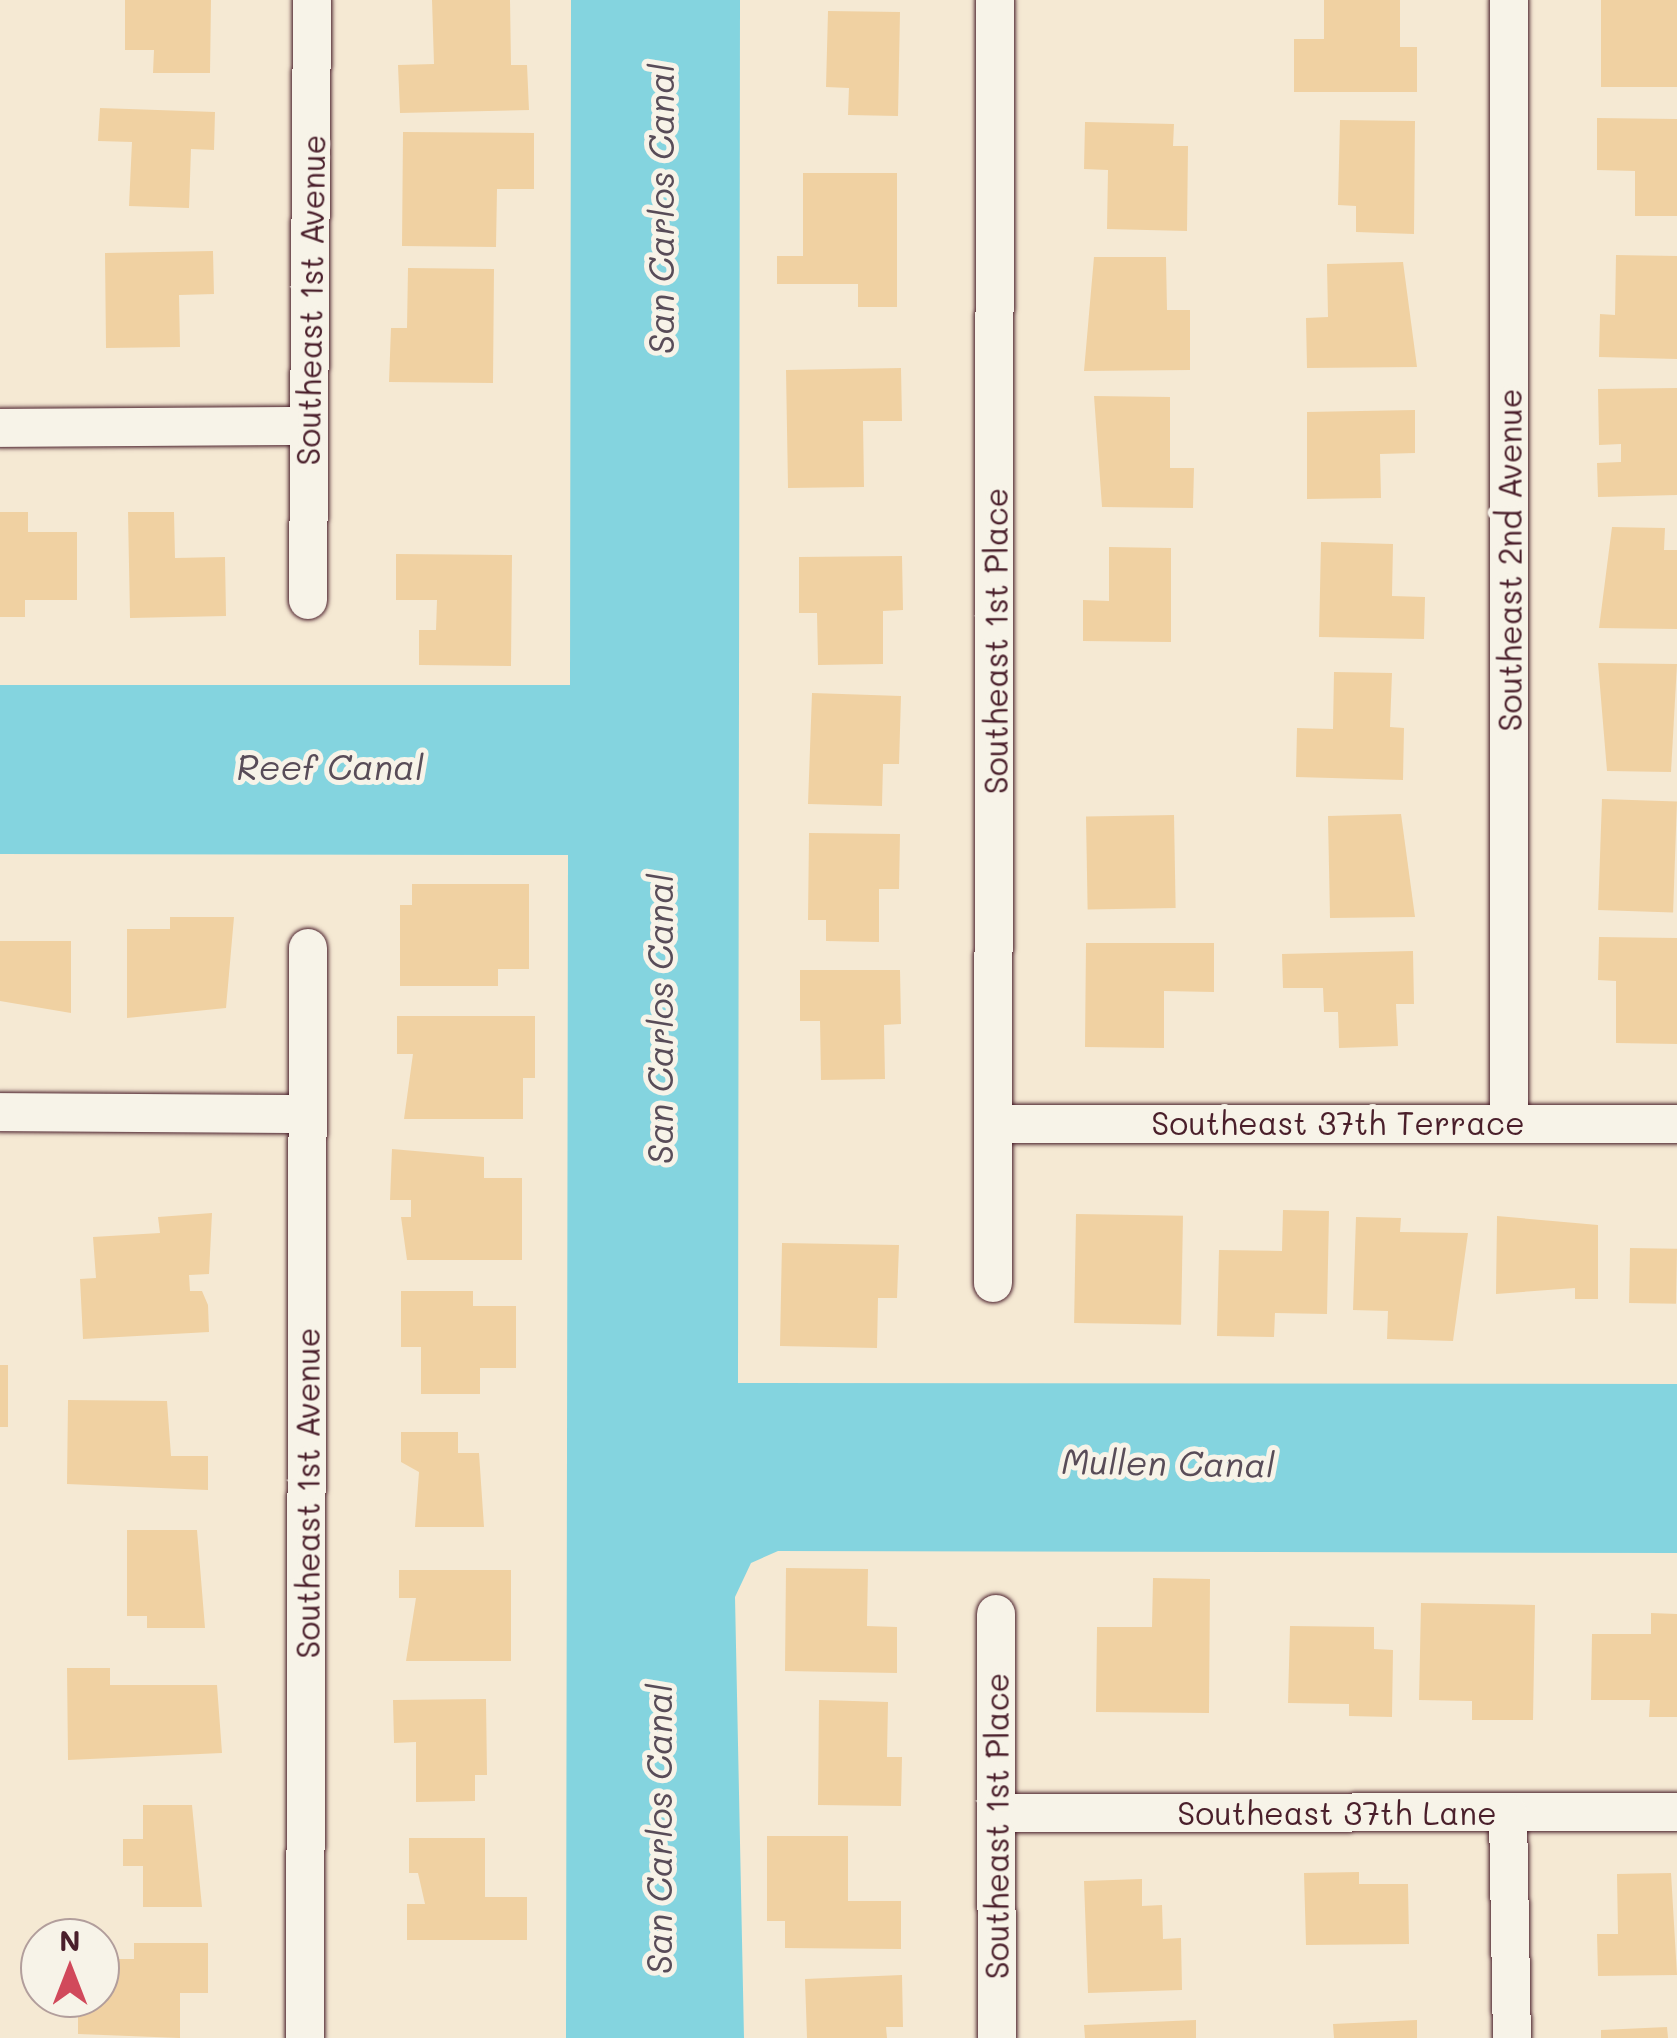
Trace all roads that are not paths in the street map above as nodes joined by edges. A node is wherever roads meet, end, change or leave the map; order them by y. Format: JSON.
{"nodes":[{"id":1,"x":312,"y":0,"type":"edge"},
{"id":2,"x":996,"y":0,"type":"edge"},
{"id":3,"x":1509,"y":0,"type":"edge"},
{"id":4,"x":308,"y":426,"type":"junction"},
{"id":5,"x":0,"y":428,"type":"edge"},
{"id":6,"x":308,"y":600,"type":"dead end"},
{"id":7,"x":308,"y":948,"type":"dead end"},
{"id":8,"x":0,"y":1112,"type":"edge"},
{"id":9,"x":308,"y":1114,"type":"junction"},
{"id":10,"x":1509,"y":1120,"type":"junction"},
{"id":11,"x":998,"y":1124,"type":"junction"},
{"id":12,"x":1677,"y":1124,"type":"edge"},
{"id":13,"x":993,"y":1282,"type":"dead end"},
{"id":14,"x":996,"y":1614,"type":"dead end"},
{"id":15,"x":1677,"y":1812,"type":"edge"},
{"id":16,"x":996,"y":1813,"type":"junction"},
{"id":17,"x":1508,"y":1813,"type":"junction"},
{"id":18,"x":304,"y":2038,"type":"edge"},
{"id":19,"x":997,"y":2038,"type":"edge"},
{"id":20,"x":1512,"y":2038,"type":"edge"}],
"edges":[{"from":1,"to":4,"type":"street","name":"Southeast 1st Avenue"},
{"from":2,"to":11,"type":"street","name":"Southeast 1st Place"},
{"from":3,"to":10,"type":"street","name":"Southeast 2nd Avenue"},
{"from":4,"to":5,"type":"street"},
{"from":4,"to":6,"type":"street","name":"Southeast 1st Avenue"},
{"from":7,"to":9,"type":"street","name":"Southeast 1st Avenue"},
{"from":8,"to":9,"type":"street"},
{"from":9,"to":18,"type":"street","name":"Southeast 1st Avenue"},
{"from":10,"to":11,"type":"street","name":"Southeast 37th Terrace"},
{"from":10,"to":12,"type":"street","name":"Southeast 37th Terrace"},
{"from":11,"to":13,"type":"street","name":"Southeast 1st Place"},
{"from":14,"to":16,"type":"street","name":"Southeast 1st Place"},
{"from":15,"to":17,"type":"street","name":"Southeast 37th Lane"},
{"from":16,"to":17,"type":"street","name":"Southeast 37th Lane"},
{"from":16,"to":19,"type":"street","name":"Southeast 1st Place"},
{"from":17,"to":20,"type":"street"}]}
